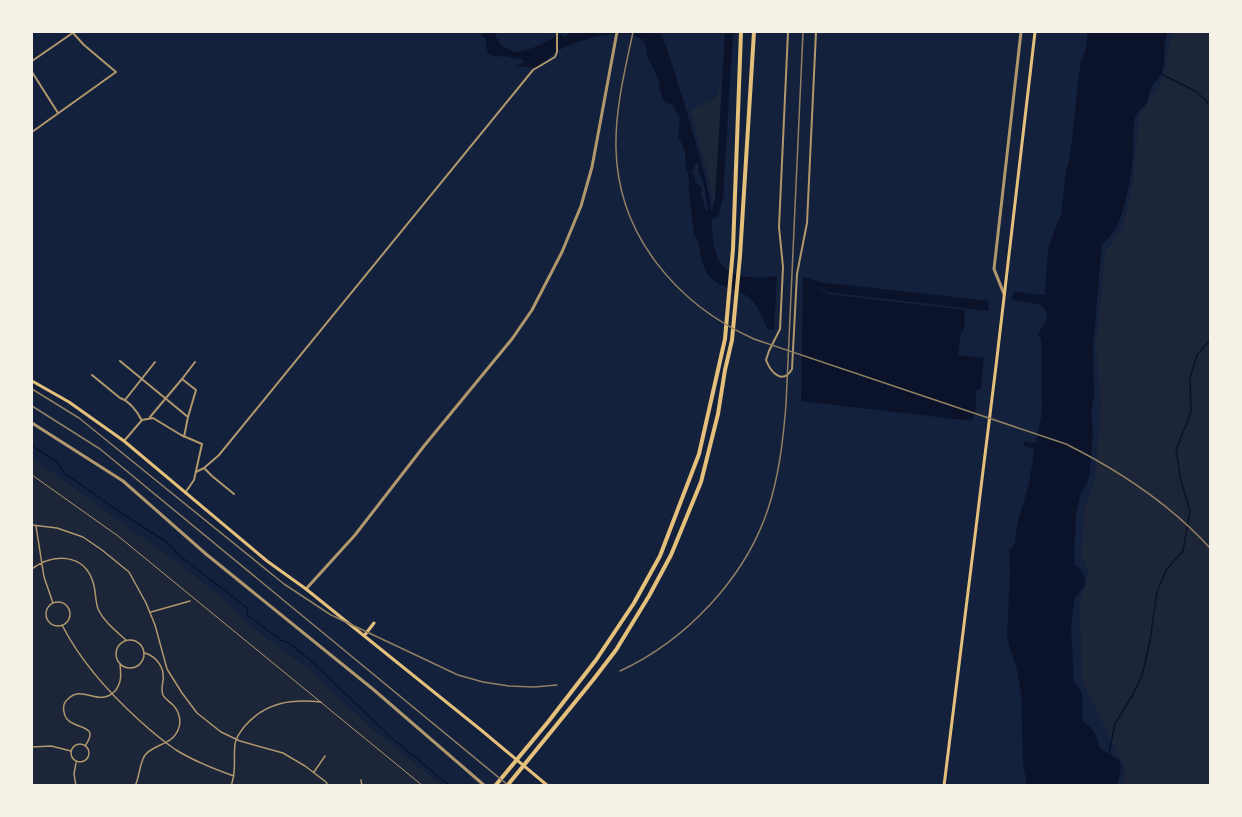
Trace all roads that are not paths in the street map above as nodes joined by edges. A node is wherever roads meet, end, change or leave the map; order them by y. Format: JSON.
{"nodes":[{"id":1,"x":74,"y":32,"type":"edge"},
{"id":2,"x":617,"y":32,"type":"edge"},
{"id":3,"x":741,"y":32,"type":"edge"},
{"id":4,"x":754,"y":32,"type":"edge"},
{"id":5,"x":788,"y":32,"type":"edge"},
{"id":6,"x":816,"y":32,"type":"edge"},
{"id":7,"x":1021,"y":32,"type":"edge"},
{"id":8,"x":1035,"y":32,"type":"edge"},
{"id":9,"x":557,"y":33,"type":"edge"},
{"id":10,"x":32,"y":61,"type":"edge"},
{"id":11,"x":32,"y":72,"type":"edge"},
{"id":12,"x":58,"y":113,"type":"junction"},
{"id":13,"x":32,"y":132,"type":"edge"},
{"id":14,"x":1004,"y":296,"type":"junction"},
{"id":15,"x":120,"y":361,"type":"dead end"},
{"id":16,"x":195,"y":362,"type":"dead end"},
{"id":17,"x":155,"y":363,"type":"dead end"},
{"id":18,"x":92,"y":375,"type":"dead end"},
{"id":19,"x":142,"y":379,"type":"junction"},
{"id":20,"x":182,"y":379,"type":"junction"},
{"id":21,"x":32,"y":381,"type":"edge"},
{"id":22,"x":166,"y":399,"type":"junction"},
{"id":23,"x":125,"y":400,"type":"junction"},
{"id":24,"x":188,"y":417,"type":"junction"},
{"id":25,"x":150,"y":418,"type":"junction"},
{"id":26,"x":142,"y":420,"type":"junction"},
{"id":27,"x":32,"y":423,"type":"edge"},
{"id":28,"x":184,"y":436,"type":"junction"},
{"id":29,"x":124,"y":441,"type":"junction"},
{"id":30,"x":204,"y":468,"type":"junction"},
{"id":31,"x":196,"y":472,"type":"junction"},
{"id":32,"x":32,"y":475,"type":"edge"},
{"id":33,"x":185,"y":493,"type":"junction"},
{"id":34,"x":234,"y":494,"type":"dead end"},
{"id":35,"x":32,"y":525,"type":"edge"},
{"id":36,"x":36,"y":525,"type":"junction"},
{"id":37,"x":42,"y":562,"type":"junction"},
{"id":38,"x":32,"y":568,"type":"edge"},
{"id":39,"x":306,"y":589,"type":"junction"},
{"id":40,"x":190,"y":601,"type":"dead end"},
{"id":41,"x":53,"y":603,"type":"junction"},
{"id":42,"x":150,"y":612,"type":"junction"},
{"id":43,"x":374,"y":624,"type":"dead end"},
{"id":44,"x":62,"y":625,"type":"junction"},
{"id":45,"x":364,"y":636,"type":"junction"},
{"id":46,"x":126,"y":640,"type":"junction"},
{"id":47,"x":145,"y":653,"type":"junction"},
{"id":48,"x":120,"y":664,"type":"junction"},
{"id":49,"x":112,"y":694,"type":"junction"},
{"id":50,"x":321,"y":702,"type":"junction"},
{"id":51,"x":236,"y":739,"type":"junction"},
{"id":52,"x":167,"y":743,"type":"junction"},
{"id":53,"x":86,"y":746,"type":"junction"},
{"id":54,"x":32,"y":747,"type":"edge"},
{"id":55,"x":71,"y":751,"type":"junction"},
{"id":56,"x":325,"y":756,"type":"dead end"},
{"id":57,"x":77,"y":762,"type":"junction"},
{"id":58,"x":314,"y":773,"type":"junction"},
{"id":59,"x":234,"y":776,"type":"junction"},
{"id":60,"x":361,"y":780,"type":"dead end"},
{"id":61,"x":76,"y":786,"type":"edge"},
{"id":62,"x":135,"y":786,"type":"edge"},
{"id":63,"x":231,"y":786,"type":"edge"},
{"id":64,"x":328,"y":786,"type":"edge"},
{"id":65,"x":362,"y":786,"type":"edge"},
{"id":66,"x":423,"y":786,"type":"edge"},
{"id":67,"x":485,"y":786,"type":"edge"},
{"id":68,"x":495,"y":786,"type":"edge"},
{"id":69,"x":507,"y":786,"type":"edge"},
{"id":70,"x":548,"y":786,"type":"edge"},
{"id":71,"x":944,"y":786,"type":"edge"}],
"edges":[{"from":1,"to":10,"type":"street"},
{"from":1,"to":12,"type":"street"},
{"from":2,"to":39,"type":"street"},
{"from":3,"to":68,"type":"highway"},
{"from":4,"to":69,"type":"highway"},
{"from":5,"to":6,"type":"street"},
{"from":7,"to":14,"type":"street"},
{"from":8,"to":14,"type":"main road"},
{"from":9,"to":30,"type":"street"},
{"from":11,"to":12,"type":"street"},
{"from":12,"to":13,"type":"street"},
{"from":14,"to":71,"type":"main road"},
{"from":15,"to":19,"type":"street"},
{"from":16,"to":20,"type":"street"},
{"from":17,"to":19,"type":"street"},
{"from":18,"to":23,"type":"street"},
{"from":19,"to":22,"type":"street"},
{"from":19,"to":23,"type":"street"},
{"from":20,"to":22,"type":"street"},
{"from":20,"to":24,"type":"street"},
{"from":21,"to":29,"type":"main road"},
{"from":22,"to":24,"type":"street"},
{"from":22,"to":25,"type":"street"},
{"from":23,"to":26,"type":"street"},
{"from":24,"to":28,"type":"street"},
{"from":25,"to":26,"type":"street"},
{"from":25,"to":28,"type":"street"},
{"from":26,"to":29,"type":"street"},
{"from":27,"to":67,"type":"street"},
{"from":28,"to":31,"type":"street"},
{"from":29,"to":33,"type":"main road"},
{"from":30,"to":31,"type":"street"},
{"from":30,"to":34,"type":"street"},
{"from":31,"to":33,"type":"street"},
{"from":32,"to":50,"type":"lane"},
{"from":33,"to":39,"type":"main road"},
{"from":35,"to":36,"type":"street"},
{"from":36,"to":37,"type":"street"},
{"from":36,"to":42,"type":"street"},
{"from":37,"to":38,"type":"street"},
{"from":37,"to":41,"type":"street"},
{"from":37,"to":46,"type":"street"},
{"from":39,"to":45,"type":"main road"},
{"from":40,"to":42,"type":"street"},
{"from":41,"to":44,"type":"street"},
{"from":41,"to":44,"type":"street"},
{"from":42,"to":51,"type":"street"},
{"from":43,"to":45,"type":"main road"},
{"from":44,"to":49,"type":"street"},
{"from":45,"to":70,"type":"main road"},
{"from":46,"to":47,"type":"street"},
{"from":46,"to":48,"type":"street"},
{"from":47,"to":48,"type":"street"},
{"from":47,"to":52,"type":"street"},
{"from":48,"to":49,"type":"street"},
{"from":49,"to":52,"type":"street"},
{"from":49,"to":53,"type":"street"},
{"from":50,"to":51,"type":"street"},
{"from":50,"to":66,"type":"lane"},
{"from":51,"to":58,"type":"street"},
{"from":51,"to":59,"type":"street"},
{"from":52,"to":59,"type":"street"},
{"from":52,"to":62,"type":"street"},
{"from":53,"to":55,"type":"street"},
{"from":53,"to":57,"type":"street"},
{"from":54,"to":55,"type":"street"},
{"from":55,"to":57,"type":"street"},
{"from":56,"to":58,"type":"street"},
{"from":57,"to":61,"type":"street"},
{"from":58,"to":64,"type":"street"},
{"from":59,"to":63,"type":"street"},
{"from":60,"to":65,"type":"street"}]}
